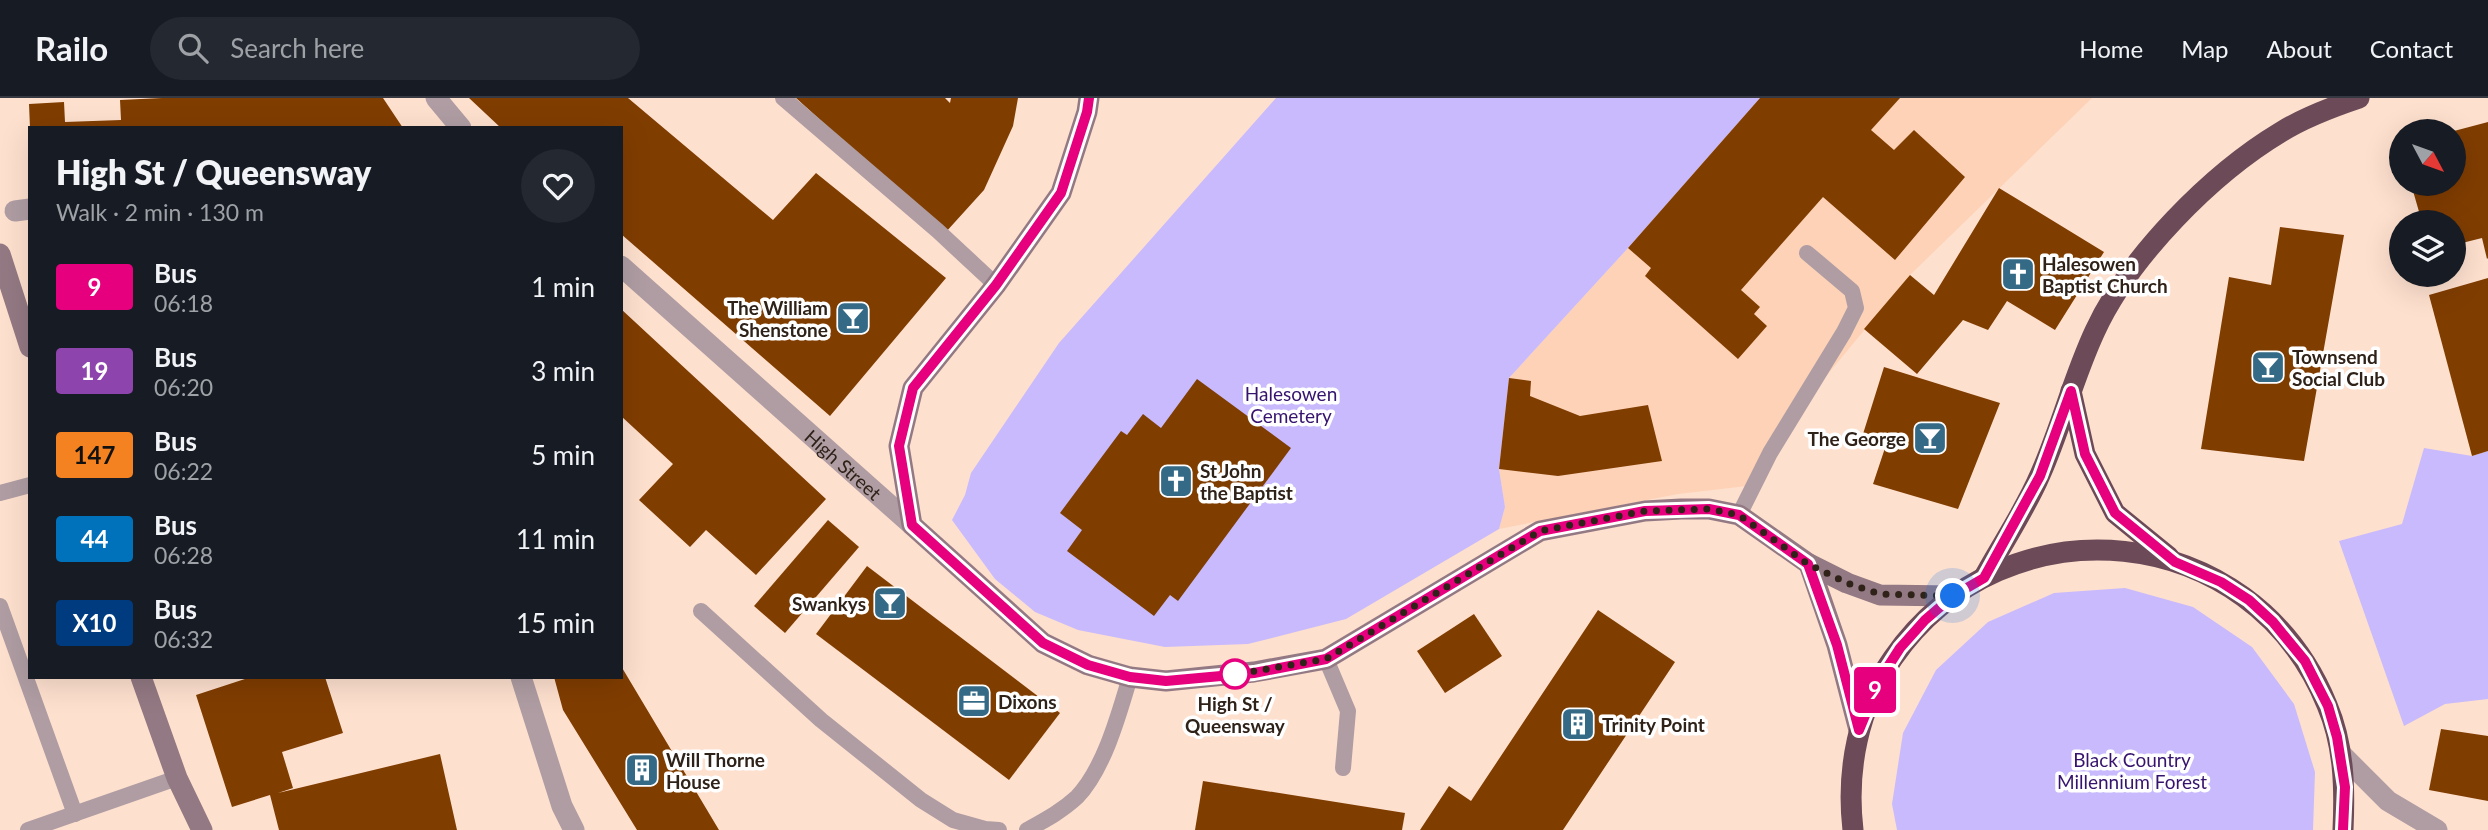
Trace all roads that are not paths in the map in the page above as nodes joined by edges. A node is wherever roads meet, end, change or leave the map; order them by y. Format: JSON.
{"nodes":[{"id":1,"x":436,"y":98,"type":"edge"},
{"id":2,"x":783,"y":98,"type":"edge"},
{"id":3,"x":1089,"y":98,"type":"edge"},
{"id":4,"x":2359,"y":98,"type":"edge"},
{"id":5,"x":2336,"y":102,"type":"edge"},
{"id":6,"x":459,"y":126,"type":"edge"},
{"id":7,"x":1807,"y":253,"type":"dead end"},
{"id":8,"x":0,"y":254,"type":"edge"},
{"id":9,"x":623,"y":267,"type":"edge"},
{"id":10,"x":996,"y":285,"type":"junction"},
{"id":11,"x":28,"y":341,"type":"edge"},
{"id":12,"x":2071,"y":391,"type":"junction"},
{"id":13,"x":28,"y":486,"type":"edge"},
{"id":14,"x":0,"y":493,"type":"edge"},
{"id":15,"x":1739,"y":515,"type":"junction"},
{"id":16,"x":912,"y":525,"type":"junction"},
{"id":17,"x":2175,"y":562,"type":"junction"},
{"id":18,"x":1808,"y":564,"type":"junction"},
{"id":19,"x":1984,"y":578,"type":"junction"},
{"id":20,"x":1953,"y":596,"type":"junction"},
{"id":21,"x":0,"y":606,"type":"edge"},
{"id":22,"x":701,"y":611,"type":"dead end"},
{"id":23,"x":1326,"y":659,"type":"junction"},
{"id":24,"x":1130,"y":677,"type":"junction"},
{"id":25,"x":142,"y":679,"type":"edge"},
{"id":26,"x":522,"y":679,"type":"edge"},
{"id":27,"x":1859,"y":730,"type":"junction"},
{"id":28,"x":2341,"y":754,"type":"junction"},
{"id":29,"x":1343,"y":768,"type":"dead end"},
{"id":30,"x":177,"y":778,"type":"junction"},
{"id":31,"x":75,"y":814,"type":"junction"},
{"id":32,"x":28,"y":830,"type":"edge"},
{"id":33,"x":202,"y":830,"type":"edge"},
{"id":34,"x":574,"y":830,"type":"edge"},
{"id":35,"x":999,"y":830,"type":"edge"},
{"id":36,"x":1027,"y":830,"type":"edge"},
{"id":37,"x":1853,"y":830,"type":"edge"},
{"id":38,"x":2343,"y":830,"type":"edge"},
{"id":39,"x":2437,"y":830,"type":"edge"}],
"edges":[{"from":1,"to":6,"type":"street"},
{"from":2,"to":10,"type":"lane"},
{"from":3,"to":10,"type":"main road"},
{"from":4,"to":5,"type":"highway"},
{"from":5,"to":12,"type":"highway"},
{"from":7,"to":15,"type":"lane"},
{"from":8,"to":11,"type":"main road"},
{"from":9,"to":16,"type":"street","name":"High Street"},
{"from":10,"to":16,"type":"main road"},
{"from":12,"to":17,"type":"highway"},
{"from":12,"to":19,"type":"highway"},
{"from":13,"to":14,"type":"lane"},
{"from":15,"to":18,"type":"main road","name":"High Street"},
{"from":15,"to":23,"type":"main road","name":"High Street"},
{"from":16,"to":24,"type":"main road","name":"High Street"},
{"from":17,"to":19,"type":"highway"},
{"from":17,"to":28,"type":"highway"},
{"from":18,"to":20,"type":"main road","name":"High Street"},
{"from":18,"to":27,"type":"main road"},
{"from":19,"to":20,"type":"highway"},
{"from":20,"to":27,"type":"highway"},
{"from":21,"to":31,"type":"lane"},
{"from":22,"to":35,"type":"lane"},
{"from":23,"to":24,"type":"main road","name":"High Street"},
{"from":23,"to":29,"type":"lane"},
{"from":24,"to":36,"type":"lane"},
{"from":25,"to":30,"type":"main road"},
{"from":26,"to":34,"type":"street"},
{"from":27,"to":37,"type":"highway"},
{"from":28,"to":38,"type":"highway"},
{"from":28,"to":39,"type":"street"},
{"from":30,"to":31,"type":"lane"},
{"from":30,"to":33,"type":"main road"},
{"from":31,"to":32,"type":"lane"}]}
